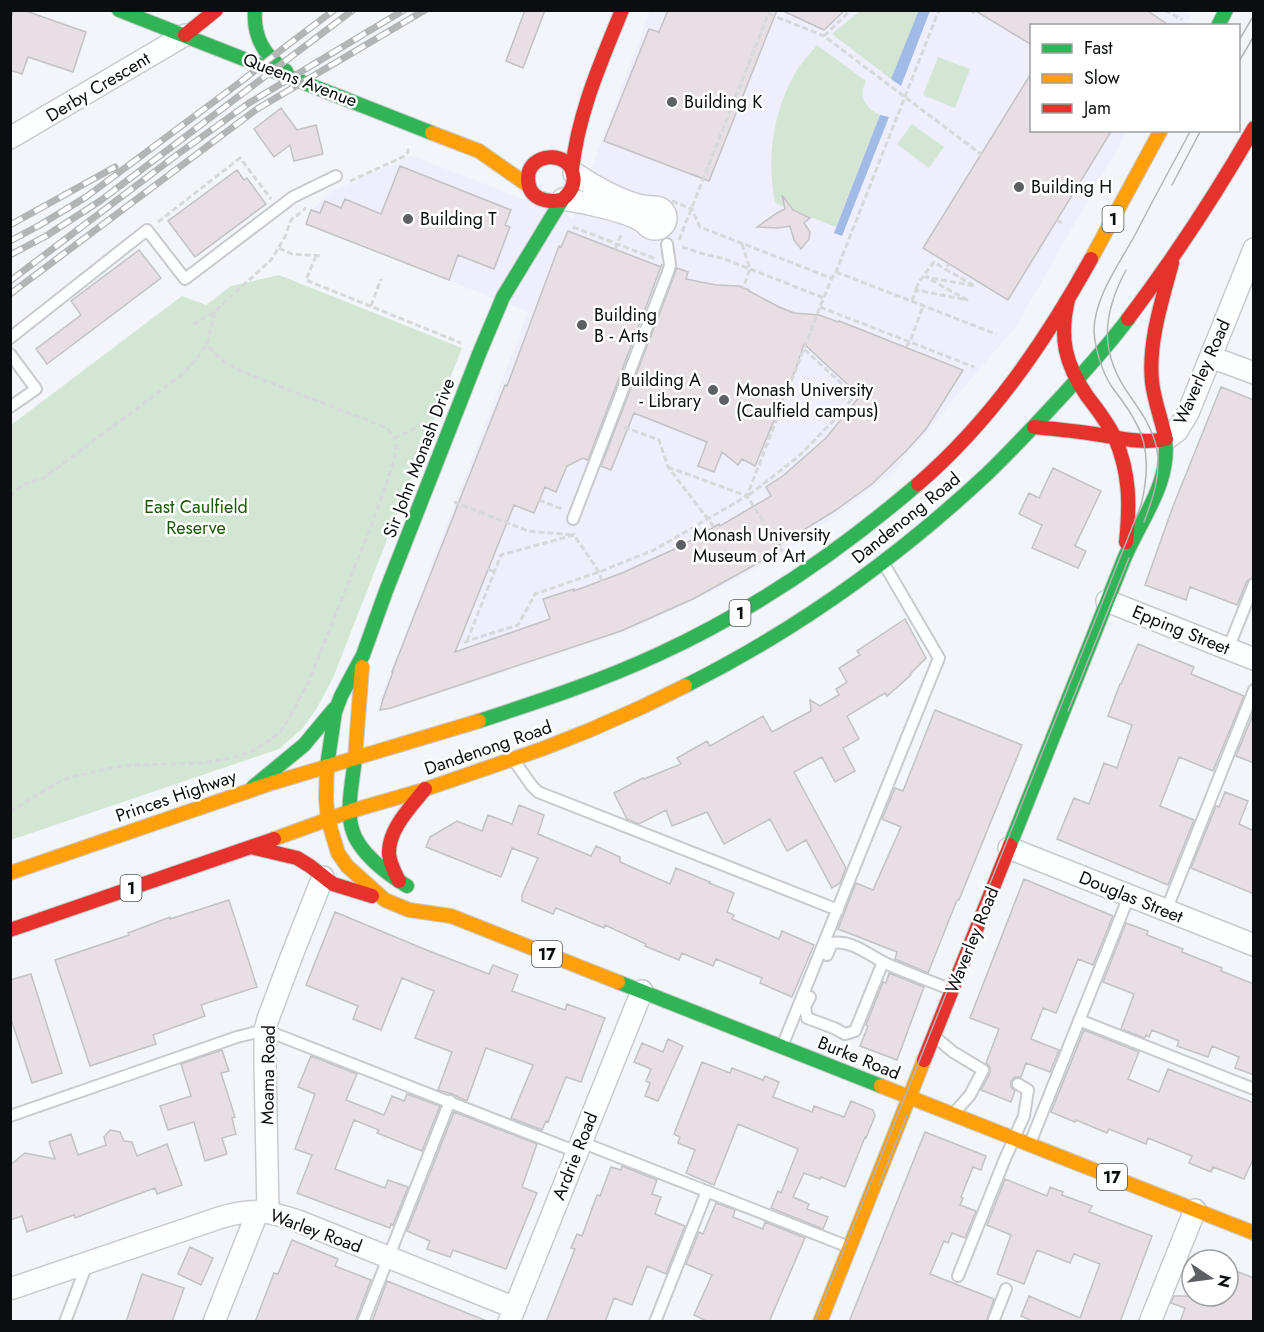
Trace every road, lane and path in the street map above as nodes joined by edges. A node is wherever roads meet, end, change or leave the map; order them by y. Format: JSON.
{"nodes":[{"id":1,"x":119,"y":10,"type":"edge"},
{"id":2,"x":216,"y":10,"type":"edge"},
{"id":3,"x":255,"y":10,"type":"edge"},
{"id":4,"x":622,"y":10,"type":"edge"},
{"id":5,"x":851,"y":10,"type":"edge"},
{"id":6,"x":939,"y":10,"type":"edge"},
{"id":7,"x":970,"y":10,"type":"edge"},
{"id":8,"x":1165,"y":10,"type":"edge"},
{"id":9,"x":1226,"y":10,"type":"edge"},
{"id":10,"x":769,"y":13,"type":"edge"},
{"id":11,"x":977,"y":13,"type":"dead end"},
{"id":12,"x":1182,"y":20,"type":"dead end"},
{"id":13,"x":1219,"y":24,"type":"edge"},
{"id":14,"x":185,"y":35,"type":"junction"},
{"id":15,"x":824,"y":36,"type":"junction"},
{"id":16,"x":299,"y":80,"type":"junction"},
{"id":17,"x":592,"y":86,"type":"junction"},
{"id":18,"x":905,"y":97,"type":"junction"},
{"id":19,"x":566,"y":121,"type":"dead end"},
{"id":20,"x":1254,"y":128,"type":"edge"},
{"id":21,"x":1155,"y":133,"type":"edge"},
{"id":22,"x":10,"y":138,"type":"edge"},
{"id":23,"x":479,"y":151,"type":"junction"},
{"id":24,"x":506,"y":154,"type":"dead end"},
{"id":25,"x":544,"y":155,"type":"junction"},
{"id":26,"x":982,"y":155,"type":"dead end"},
{"id":27,"x":525,"y":157,"type":"dead end"},
{"id":28,"x":573,"y":171,"type":"junction"},
{"id":29,"x":336,"y":176,"type":"dead end"},
{"id":30,"x":530,"y":188,"type":"junction"},
{"id":31,"x":696,"y":197,"type":"dead end"},
{"id":32,"x":562,"y":200,"type":"junction"},
{"id":33,"x":278,"y":209,"type":"junction"},
{"id":34,"x":529,"y":210,"type":"dead end"},
{"id":35,"x":291,"y":220,"type":"dead end"},
{"id":36,"x":1057,"y":220,"type":"dead end"},
{"id":37,"x":566,"y":224,"type":"dead end"},
{"id":38,"x":1063,"y":224,"type":"dead end"},
{"id":39,"x":147,"y":230,"type":"junction"},
{"id":40,"x":622,"y":232,"type":"dead end"},
{"id":41,"x":525,"y":233,"type":"dead end"},
{"id":42,"x":715,"y":233,"type":"dead end"},
{"id":43,"x":617,"y":244,"type":"junction"},
{"id":44,"x":742,"y":244,"type":"junction"},
{"id":45,"x":672,"y":245,"type":"joint"},
{"id":46,"x":279,"y":248,"type":"junction"},
{"id":47,"x":615,"y":249,"type":"dead end"},
{"id":48,"x":1254,"y":249,"type":"edge"},
{"id":49,"x":316,"y":256,"type":"junction"},
{"id":50,"x":323,"y":256,"type":"dead end"},
{"id":51,"x":1173,"y":258,"type":"junction"},
{"id":52,"x":660,"y":261,"type":"dead end"},
{"id":53,"x":949,"y":264,"type":"dead end"},
{"id":54,"x":750,"y":269,"type":"junction"},
{"id":55,"x":945,"y":269,"type":"junction"},
{"id":56,"x":837,"y":272,"type":"junction"},
{"id":57,"x":514,"y":277,"type":"junction"},
{"id":58,"x":381,"y":279,"type":"dead end"},
{"id":59,"x":832,"y":279,"type":"junction"},
{"id":60,"x":743,"y":288,"type":"dead end"},
{"id":61,"x":916,"y":290,"type":"junction"},
{"id":62,"x":824,"y":298,"type":"junction"},
{"id":63,"x":1068,"y":300,"type":"junction"},
{"id":64,"x":912,"y":301,"type":"junction"},
{"id":65,"x":371,"y":306,"type":"junction"},
{"id":66,"x":923,"y":306,"type":"junction"},
{"id":67,"x":820,"y":308,"type":"junction"},
{"id":68,"x":215,"y":311,"type":"junction"},
{"id":69,"x":193,"y":325,"type":"dead end"},
{"id":70,"x":996,"y":334,"type":"dead end"},
{"id":71,"x":10,"y":338,"type":"edge"},
{"id":72,"x":910,"y":342,"type":"junction"},
{"id":73,"x":207,"y":344,"type":"junction"},
{"id":74,"x":465,"y":345,"type":"dead end"},
{"id":75,"x":906,"y":348,"type":"dead end"},
{"id":76,"x":804,"y":349,"type":"junction"},
{"id":77,"x":10,"y":354,"type":"edge"},
{"id":78,"x":1211,"y":357,"type":"junction"},
{"id":79,"x":974,"y":367,"type":"dead end"},
{"id":80,"x":1254,"y":373,"type":"edge"},
{"id":81,"x":1077,"y":380,"type":"junction"},
{"id":82,"x":10,"y":407,"type":"edge"},
{"id":83,"x":435,"y":420,"type":"dead end"},
{"id":84,"x":616,"y":424,"type":"dead end"},
{"id":85,"x":1034,"y":427,"type":"junction"},
{"id":86,"x":394,"y":438,"type":"junction"},
{"id":87,"x":1114,"y":438,"type":"junction"},
{"id":88,"x":1166,"y":439,"type":"junction"},
{"id":89,"x":668,"y":467,"type":"junction"},
{"id":90,"x":10,"y":496,"type":"edge"},
{"id":91,"x":747,"y":496,"type":"junction"},
{"id":92,"x":539,"y":500,"type":"dead end"},
{"id":93,"x":574,"y":516,"type":"joint"},
{"id":94,"x":708,"y":519,"type":"junction"},
{"id":95,"x":714,"y":527,"type":"dead end"},
{"id":96,"x":785,"y":556,"type":"dead end"},
{"id":97,"x":1124,"y":558,"type":"junction"},
{"id":98,"x":883,"y":561,"type":"junction"},
{"id":99,"x":488,"y":569,"type":"dead end"},
{"id":100,"x":494,"y":572,"type":"junction"},
{"id":101,"x":599,"y":572,"type":"junction"},
{"id":102,"x":602,"y":581,"type":"dead end"},
{"id":103,"x":1254,"y":584,"type":"edge"},
{"id":104,"x":1107,"y":602,"type":"junction"},
{"id":105,"x":1228,"y":649,"type":"junction"},
{"id":106,"x":363,"y":656,"type":"junction"},
{"id":107,"x":1254,"y":659,"type":"edge"},
{"id":108,"x":1254,"y":690,"type":"edge"},
{"id":109,"x":338,"y":704,"type":"junction"},
{"id":110,"x":355,"y":758,"type":"junction"},
{"id":111,"x":513,"y":759,"type":"junction"},
{"id":112,"x":327,"y":766,"type":"junction"},
{"id":113,"x":425,"y":789,"type":"junction"},
{"id":114,"x":249,"y":790,"type":"junction"},
{"id":115,"x":351,"y":811,"type":"junction"},
{"id":116,"x":10,"y":812,"type":"edge"},
{"id":117,"x":328,"y":820,"type":"junction"},
{"id":118,"x":251,"y":847,"type":"junction"},
{"id":119,"x":1009,"y":848,"type":"junction"},
{"id":120,"x":10,"y":873,"type":"edge"},
{"id":121,"x":323,"y":877,"type":"junction"},
{"id":122,"x":399,"y":881,"type":"junction"},
{"id":123,"x":1129,"y":896,"type":"junction"},
{"id":124,"x":385,"y":900,"type":"junction"},
{"id":125,"x":838,"y":910,"type":"junction"},
{"id":126,"x":1166,"y":911,"type":"junction"},
{"id":127,"x":451,"y":916,"type":"junction"},
{"id":128,"x":10,"y":930,"type":"edge"},
{"id":129,"x":1254,"y":945,"type":"edge"},
{"id":130,"x":883,"y":962,"type":"junction"},
{"id":131,"x":952,"y":990,"type":"junction"},
{"id":132,"x":642,"y":992,"type":"junction"},
{"id":133,"x":1079,"y":1020,"type":"junction"},
{"id":134,"x":265,"y":1030,"type":"junction"},
{"id":135,"x":934,"y":1036,"type":"junction"},
{"id":136,"x":782,"y":1047,"type":"junction"},
{"id":137,"x":1018,"y":1084,"type":"dead end"},
{"id":138,"x":1254,"y":1089,"type":"edge"},
{"id":139,"x":910,"y":1097,"type":"junction"},
{"id":140,"x":450,"y":1101,"type":"junction"},
{"id":141,"x":953,"y":1114,"type":"junction"},
{"id":142,"x":10,"y":1116,"type":"edge"},
{"id":143,"x":1014,"y":1139,"type":"junction"},
{"id":144,"x":1029,"y":1144,"type":"junction"},
{"id":145,"x":579,"y":1147,"type":"junction"},
{"id":146,"x":707,"y":1191,"type":"junction"},
{"id":147,"x":1195,"y":1210,"type":"junction"},
{"id":148,"x":263,"y":1211,"type":"junction"},
{"id":149,"x":1254,"y":1233,"type":"edge"},
{"id":150,"x":850,"y":1248,"type":"junction"},
{"id":151,"x":388,"y":1257,"type":"junction"},
{"id":152,"x":87,"y":1264,"type":"junction"},
{"id":153,"x":958,"y":1276,"type":"dead end"},
{"id":154,"x":10,"y":1289,"type":"edge"},
{"id":155,"x":1005,"y":1290,"type":"dead end"},
{"id":156,"x":512,"y":1315,"type":"edge"},
{"id":157,"x":65,"y":1322,"type":"edge"},
{"id":158,"x":214,"y":1322,"type":"edge"},
{"id":159,"x":363,"y":1322,"type":"edge"},
{"id":160,"x":655,"y":1322,"type":"edge"},
{"id":161,"x":820,"y":1322,"type":"edge"},
{"id":162,"x":993,"y":1322,"type":"edge"},
{"id":163,"x":1150,"y":1322,"type":"edge"}],
"edges":[{"from":1,"to":14,"type":"main road","name":"Queens Avenue"},
{"from":2,"to":14,"type":"main road"},
{"from":3,"to":16,"type":"main road"},
{"from":4,"to":17,"type":"main road"},
{"from":5,"to":15,"type":"path"},
{"from":6,"to":18,"type":"path"},
{"from":7,"to":11,"type":"path"},
{"from":8,"to":12,"type":"path"},
{"from":9,"to":13,"type":"main road"},
{"from":10,"to":15,"type":"path"},
{"from":10,"to":31,"type":"path"},
{"from":14,"to":16,"type":"main road","name":"Queens Avenue"},
{"from":14,"to":22,"type":"street","name":"Derby Crescent"},
{"from":15,"to":18,"type":"path"},
{"from":16,"to":23,"type":"main road","name":"Queens Avenue"},
{"from":17,"to":19,"type":"main road"},
{"from":17,"to":28,"type":"main road"},
{"from":18,"to":26,"type":"path"},
{"from":18,"to":56,"type":"path"},
{"from":20,"to":51,"type":"main road","name":"Dandenong Road","number":"1"},
{"from":21,"to":63,"type":"main road","name":"Dandenong Road","number":"1"},
{"from":23,"to":24,"type":"main road","name":"Queens Avenue"},
{"from":23,"to":30,"type":"main road","name":"Queens Avenue"},
{"from":25,"to":27,"type":"main road"},
{"from":25,"to":28,"type":"main road"},
{"from":25,"to":30,"type":"main road"},
{"from":28,"to":32,"type":"main road"},
{"from":28,"to":32,"type":"street"},
{"from":29,"to":33,"type":"lane"},
{"from":30,"to":32,"type":"main road"},
{"from":30,"to":34,"type":"main road"},
{"from":32,"to":57,"type":"main road","name":"Sir John Monash Drive"},
{"from":33,"to":39,"type":"lane"},
{"from":33,"to":39,"type":"path"},
{"from":35,"to":46,"type":"path"},
{"from":36,"to":38,"type":"path"},
{"from":37,"to":43,"type":"path"},
{"from":39,"to":71,"type":"lane"},
{"from":40,"to":43,"type":"path"},
{"from":41,"to":57,"type":"main road","name":"Sir John Monash Drive"},
{"from":42,"to":44,"type":"path"},
{"from":43,"to":47,"type":"path"},
{"from":43,"to":52,"type":"path"},
{"from":44,"to":54,"type":"path"},
{"from":44,"to":59,"type":"path"},
{"from":45,"to":54,"type":"path"},
{"from":45,"to":93,"type":"lane"},
{"from":46,"to":49,"type":"path"},
{"from":46,"to":68,"type":"path"},
{"from":48,"to":78,"type":"street","name":"Waverley Road"},
{"from":49,"to":50,"type":"path"},
{"from":49,"to":65,"type":"path"},
{"from":51,"to":81,"type":"main road","name":"Dandenong Road","number":"1"},
{"from":51,"to":88,"type":"main road"},
{"from":53,"to":55,"type":"path"},
{"from":54,"to":60,"type":"path"},
{"from":54,"to":62,"type":"path"},
{"from":55,"to":61,"type":"path"},
{"from":55,"to":61,"type":"path"},
{"from":56,"to":59,"type":"path"},
{"from":56,"to":64,"type":"path"},
{"from":57,"to":106,"type":"main road","name":"Sir John Monash Drive"},
{"from":58,"to":65,"type":"path"},
{"from":59,"to":62,"type":"path"},
{"from":61,"to":64,"type":"path"},
{"from":62,"to":67,"type":"path"},
{"from":63,"to":81,"type":"main road","name":"Waverley Road"},
{"from":63,"to":110,"type":"main road","name":"Dandenong Road","number":"1"},
{"from":64,"to":66,"type":"path"},
{"from":65,"to":74,"type":"path"},
{"from":66,"to":70,"type":"path"},
{"from":66,"to":72,"type":"path"},
{"from":67,"to":72,"type":"path"},
{"from":67,"to":76,"type":"path"},
{"from":68,"to":69,"type":"path"},
{"from":68,"to":73,"type":"path"},
{"from":72,"to":75,"type":"path"},
{"from":72,"to":79,"type":"path"},
{"from":73,"to":86,"type":"path"},
{"from":73,"to":90,"type":"path"},
{"from":76,"to":91,"type":"path"},
{"from":76,"to":91,"type":"path"},
{"from":77,"to":82,"type":"lane"},
{"from":78,"to":80,"type":"street"},
{"from":78,"to":88,"type":"street","name":"Waverley Road"},
{"from":81,"to":85,"type":"main road","name":"Dandenong Road","number":"1"},
{"from":81,"to":87,"type":"main road","name":"Waverley Road"},
{"from":83,"to":86,"type":"path"},
{"from":84,"to":89,"type":"path"},
{"from":85,"to":87,"type":"main road"},
{"from":85,"to":98,"type":"main road","name":"Dandenong Road","number":"1"},
{"from":86,"to":116,"type":"path"},
{"from":87,"to":88,"type":"main road"},
{"from":87,"to":97,"type":"main road","name":"Waverley Road"},
{"from":88,"to":97,"type":"main road","name":"Waverley Road"},
{"from":89,"to":91,"type":"path"},
{"from":89,"to":94,"type":"path"},
{"from":91,"to":94,"type":"path"},
{"from":91,"to":96,"type":"path"},
{"from":92,"to":93,"type":"path"},
{"from":94,"to":95,"type":"path"},
{"from":94,"to":101,"type":"path"},
{"from":97,"to":104,"type":"main road","name":"Waverley Road"},
{"from":98,"to":111,"type":"main road","name":"Dandenong Road","number":"1"},
{"from":98,"to":125,"type":"lane"},
{"from":99,"to":100,"type":"path"},
{"from":100,"to":101,"type":"path"},
{"from":100,"to":101,"type":"path"},
{"from":101,"to":102,"type":"path"},
{"from":103,"to":105,"type":"lane"},
{"from":104,"to":105,"type":"street","name":"Epping Street"},
{"from":104,"to":119,"type":"main road","name":"Waverley Road"},
{"from":105,"to":107,"type":"street","name":"Epping Street"},
{"from":106,"to":109,"type":"main road","name":"Sir John Monash Drive"},
{"from":106,"to":110,"type":"main road","name":"Sir John Monash Drive"},
{"from":108,"to":126,"type":"lane"},
{"from":109,"to":112,"type":"main road","name":"Sir John Monash Drive"},
{"from":109,"to":114,"type":"main road"},
{"from":110,"to":112,"type":"main road","name":"Princes Highway","number":"1"},
{"from":110,"to":115,"type":"main road","name":"Burke Road","number":"17"},
{"from":111,"to":113,"type":"main road","name":"Dandenong Road","number":"1"},
{"from":111,"to":125,"type":"lane"},
{"from":112,"to":114,"type":"main road","name":"Princes Highway","number":"1"},
{"from":112,"to":117,"type":"main road","name":"Burke Road","number":"17"},
{"from":113,"to":115,"type":"main road","name":"Dandenong Road","number":"1"},
{"from":113,"to":122,"type":"main road"},
{"from":114,"to":120,"type":"main road","name":"Princes Highway","number":"1"},
{"from":115,"to":117,"type":"main road","number":"1"},
{"from":115,"to":122,"type":"main road","name":"Burke Road","number":"17"},
{"from":117,"to":118,"type":"main road","number":"1"},
{"from":117,"to":124,"type":"main road","name":"Burke Road","number":"17"},
{"from":118,"to":121,"type":"main road","number":"17"},
{"from":118,"to":128,"type":"main road","number":"1"},
{"from":119,"to":123,"type":"street","name":"Douglas Street"},
{"from":119,"to":131,"type":"main road","name":"Waverley Road"},
{"from":121,"to":124,"type":"main road","number":"17"},
{"from":121,"to":134,"type":"street","name":"Moama Road"},
{"from":122,"to":127,"type":"main road","name":"Burke Road","number":"17"},
{"from":123,"to":126,"type":"street","name":"Douglas Street"},
{"from":123,"to":133,"type":"lane"},
{"from":124,"to":127,"type":"main road","name":"Burke Road","number":"17"},
{"from":125,"to":136,"type":"lane"},
{"from":126,"to":129,"type":"street","name":"Douglas Street"},
{"from":127,"to":132,"type":"main road","name":"Burke Road","number":"17"},
{"from":130,"to":130,"type":"lane"},
{"from":130,"to":131,"type":"lane"},
{"from":131,"to":135,"type":"main road","name":"Waverley Road"},
{"from":132,"to":136,"type":"main road","name":"Burke Road","number":"17"},
{"from":132,"to":145,"type":"street","name":"Ardrie Road"},
{"from":133,"to":138,"type":"lane"},
{"from":133,"to":144,"type":"lane"},
{"from":134,"to":140,"type":"lane"},
{"from":134,"to":142,"type":"lane"},
{"from":134,"to":148,"type":"street","name":"Moama Road"},
{"from":135,"to":139,"type":"main road","name":"Waverley Road"},
{"from":135,"to":141,"type":"lane"},
{"from":136,"to":139,"type":"main road","name":"Burke Road","number":"17"},
{"from":137,"to":143,"type":"lane"},
{"from":139,"to":141,"type":"main road","name":"Burke Road","number":"17"},
{"from":139,"to":150,"type":"main road","name":"Waverley Road"},
{"from":140,"to":145,"type":"lane"},
{"from":140,"to":151,"type":"lane"},
{"from":141,"to":143,"type":"main road","name":"Burke Road","number":"17"},
{"from":143,"to":144,"type":"main road","name":"Burke Road","number":"17"},
{"from":143,"to":153,"type":"lane"},
{"from":144,"to":147,"type":"main road","name":"Burke Road","number":"17"},
{"from":145,"to":146,"type":"lane"},
{"from":145,"to":156,"type":"street","name":"Ardrie Road"},
{"from":146,"to":150,"type":"lane"},
{"from":146,"to":160,"type":"lane"},
{"from":147,"to":149,"type":"main road","name":"Burke Road","number":"17"},
{"from":147,"to":163,"type":"street"},
{"from":148,"to":151,"type":"street","name":"Warley Road"},
{"from":148,"to":152,"type":"street","name":"Warley Road"},
{"from":148,"to":158,"type":"street","name":"Moama Road"},
{"from":150,"to":161,"type":"main road","name":"Waverley Road"},
{"from":151,"to":156,"type":"street","name":"Warley Road"},
{"from":151,"to":159,"type":"lane"},
{"from":152,"to":154,"type":"street","name":"Warley Road"},
{"from":152,"to":157,"type":"lane"},
{"from":155,"to":162,"type":"lane"}]}
